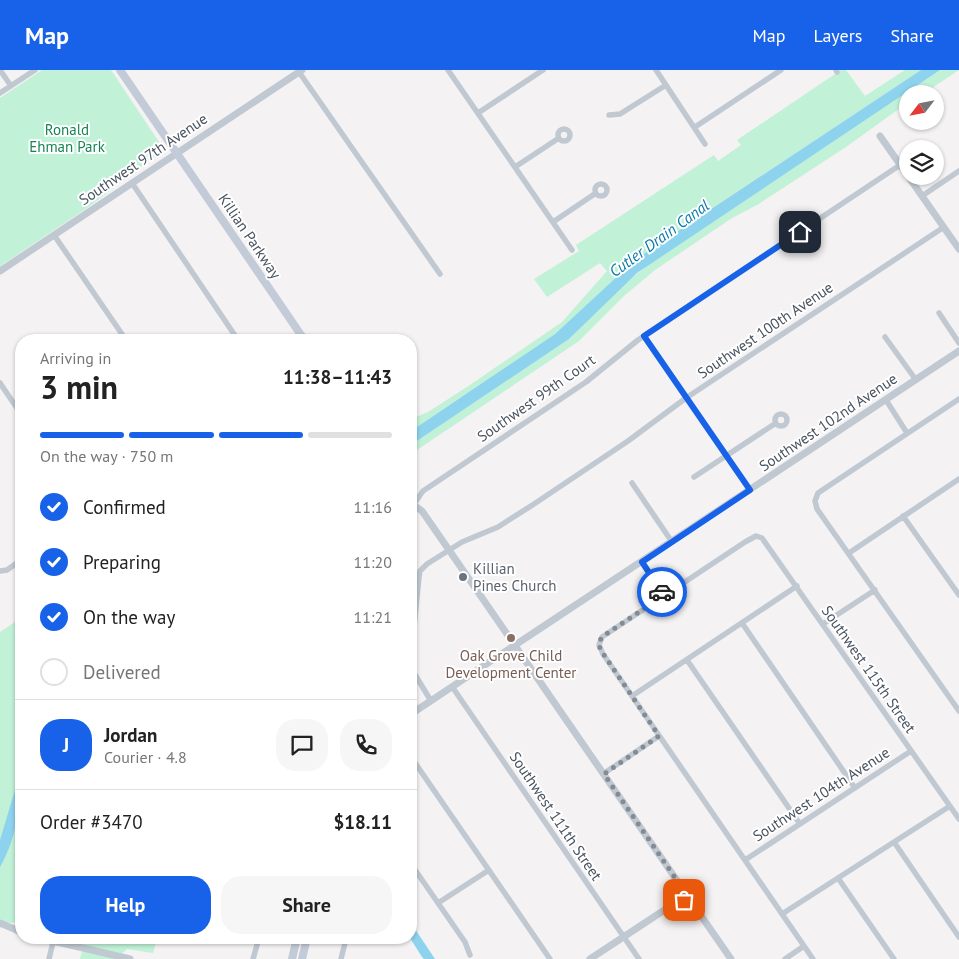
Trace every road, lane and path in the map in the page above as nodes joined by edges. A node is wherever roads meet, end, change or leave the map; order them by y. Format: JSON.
{"nodes":[{"id":1,"x":0,"y":70,"type":"edge"},
{"id":2,"x":35,"y":70,"type":"edge"},
{"id":3,"x":120,"y":70,"type":"edge"},
{"id":4,"x":543,"y":70,"type":"edge"},
{"id":5,"x":781,"y":70,"type":"edge"},
{"id":6,"x":300,"y":71,"type":"edge"},
{"id":7,"x":452,"y":71,"type":"edge"},
{"id":8,"x":658,"y":71,"type":"edge"},
{"id":9,"x":666,"y":85,"type":"junction"},
{"id":10,"x":11,"y":86,"type":"junction"},
{"id":11,"x":0,"y":94,"type":"edge"},
{"id":12,"x":478,"y":113,"type":"junction"},
{"id":13,"x":609,"y":115,"type":"dead end"},
{"id":14,"x":695,"y":127,"type":"junction"},
{"id":15,"x":880,"y":136,"type":"dead end"},
{"id":16,"x":559,"y":138,"type":"dead end"},
{"id":17,"x":705,"y":144,"type":"dead end"},
{"id":18,"x":176,"y":153,"type":"junction"},
{"id":19,"x":899,"y":164,"type":"edge"},
{"id":20,"x":899,"y":166,"type":"edge"},
{"id":21,"x":515,"y":167,"type":"junction"},
{"id":22,"x":959,"y":171,"type":"edge"},
{"id":23,"x":132,"y":183,"type":"junction"},
{"id":24,"x":914,"y":185,"type":"edge"},
{"id":25,"x":596,"y":193,"type":"dead end"},
{"id":26,"x":922,"y":196,"type":"junction"},
{"id":27,"x":553,"y":222,"type":"junction"},
{"id":28,"x":944,"y":227,"type":"junction"},
{"id":29,"x":54,"y":235,"type":"junction"},
{"id":30,"x":959,"y":249,"type":"edge"},
{"id":31,"x":572,"y":250,"type":"dead end"},
{"id":32,"x":0,"y":271,"type":"edge"},
{"id":33,"x":440,"y":274,"type":"dead end"},
{"id":34,"x":939,"y":314,"type":"dead end"},
{"id":35,"x":122,"y":334,"type":"edge"},
{"id":36,"x":234,"y":334,"type":"edge"},
{"id":37,"x":301,"y":334,"type":"edge"},
{"id":38,"x":644,"y":336,"type":"junction"},
{"id":39,"x":885,"y":337,"type":"dead end"},
{"id":40,"x":959,"y":343,"type":"edge"},
{"id":41,"x":959,"y":351,"type":"edge"},
{"id":42,"x":916,"y":380,"type":"junction"},
{"id":43,"x":0,"y":383,"type":"edge"},
{"id":44,"x":686,"y":398,"type":"junction"},
{"id":45,"x":959,"y":399,"type":"edge"},
{"id":46,"x":886,"y":400,"type":"junction"},
{"id":47,"x":15,"y":405,"type":"edge"},
{"id":48,"x":776,"y":423,"type":"dead end"},
{"id":49,"x":907,"y":433,"type":"junction"},
{"id":50,"x":726,"y":456,"type":"junction"},
{"id":51,"x":694,"y":477,"type":"dead end"},
{"id":52,"x":959,"y":479,"type":"edge"},
{"id":53,"x":632,"y":482,"type":"dead end"},
{"id":54,"x":750,"y":490,"type":"junction"},
{"id":55,"x":417,"y":499,"type":"edge"},
{"id":56,"x":417,"y":507,"type":"edge"},
{"id":57,"x":903,"y":516,"type":"junction"},
{"id":58,"x":672,"y":542,"type":"junction"},
{"id":59,"x":449,"y":550,"type":"junction"},
{"id":60,"x":848,"y":552,"type":"junction"},
{"id":61,"x":642,"y":562,"type":"junction"},
{"id":62,"x":15,"y":563,"type":"edge"},
{"id":63,"x":1,"y":571,"type":"edge"},
{"id":64,"x":797,"y":586,"type":"junction"},
{"id":65,"x":875,"y":590,"type":"junction"},
{"id":66,"x":417,"y":595,"type":"edge"},
{"id":67,"x":664,"y":595,"type":"junction"},
{"id":68,"x":959,"y":595,"type":"edge"},
{"id":69,"x":742,"y":623,"type":"junction"},
{"id":70,"x":823,"y":624,"type":"junction"},
{"id":71,"x":516,"y":647,"type":"junction"},
{"id":72,"x":687,"y":660,"type":"junction"},
{"id":73,"x":417,"y":678,"type":"edge"},
{"id":74,"x":453,"y":688,"type":"junction"},
{"id":75,"x":632,"y":696,"type":"junction"},
{"id":76,"x":431,"y":702,"type":"junction"},
{"id":77,"x":417,"y":710,"type":"edge"},
{"id":78,"x":959,"y":711,"type":"edge"},
{"id":79,"x":659,"y":736,"type":"junction"},
{"id":80,"x":911,"y":751,"type":"junction"},
{"id":81,"x":417,"y":768,"type":"edge"},
{"id":82,"x":604,"y":774,"type":"junction"},
{"id":83,"x":855,"y":788,"type":"junction"},
{"id":84,"x":950,"y":806,"type":"junction"},
{"id":85,"x":959,"y":819,"type":"edge"},
{"id":86,"x":800,"y":824,"type":"junction"},
{"id":87,"x":894,"y":842,"type":"junction"},
{"id":88,"x":745,"y":860,"type":"junction"},
{"id":89,"x":489,"y":870,"type":"junction"},
{"id":90,"x":417,"y":873,"type":"edge"},
{"id":91,"x":838,"y":878,"type":"junction"},
{"id":92,"x":685,"y":896,"type":"junction"},
{"id":93,"x":438,"y":903,"type":"junction"},
{"id":94,"x":782,"y":914,"type":"junction"},
{"id":95,"x":0,"y":923,"type":"edge"},
{"id":96,"x":15,"y":929,"type":"edge"},
{"id":97,"x":624,"y":937,"type":"junction"},
{"id":98,"x":959,"y":937,"type":"edge"},
{"id":99,"x":53,"y":944,"type":"edge"},
{"id":100,"x":73,"y":944,"type":"edge"},
{"id":101,"x":257,"y":944,"type":"edge"},
{"id":102,"x":296,"y":944,"type":"edge"},
{"id":103,"x":305,"y":944,"type":"edge"},
{"id":104,"x":345,"y":944,"type":"edge"},
{"id":105,"x":804,"y":946,"type":"junction"},
{"id":106,"x":470,"y":955,"type":"dead end"},
{"id":107,"x":49,"y":959,"type":"edge"},
{"id":108,"x":130,"y":959,"type":"edge"},
{"id":109,"x":253,"y":959,"type":"edge"},
{"id":110,"x":292,"y":959,"type":"edge"},
{"id":111,"x":302,"y":959,"type":"edge"},
{"id":112,"x":341,"y":959,"type":"edge"},
{"id":113,"x":550,"y":959,"type":"edge"},
{"id":114,"x":590,"y":959,"type":"edge"},
{"id":115,"x":639,"y":959,"type":"edge"},
{"id":116,"x":731,"y":959,"type":"edge"},
{"id":117,"x":785,"y":959,"type":"edge"},
{"id":118,"x":813,"y":959,"type":"edge"},
{"id":119,"x":894,"y":959,"type":"edge"}],
"edges":[{"from":1,"to":10,"type":"street"},
{"from":2,"to":10,"type":"street"},
{"from":3,"to":18,"type":"main road","name":"Killian Parkway"},
{"from":4,"to":12,"type":"street"},
{"from":5,"to":14,"type":"street"},
{"from":6,"to":18,"type":"street","name":"Southwest 97th Avenue"},
{"from":6,"to":33,"type":"street"},
{"from":7,"to":12,"type":"street"},
{"from":8,"to":9,"type":"street"},
{"from":9,"to":13,"type":"street"},
{"from":9,"to":14,"type":"street"},
{"from":10,"to":11,"type":"street"},
{"from":12,"to":21,"type":"street"},
{"from":14,"to":17,"type":"street"},
{"from":15,"to":19,"type":"street"},
{"from":16,"to":21,"type":"street"},
{"from":18,"to":23,"type":"street","name":"Southwest 97th Avenue"},
{"from":18,"to":37,"type":"main road","name":"Killian Parkway"},
{"from":20,"to":38,"type":"street","name":"Southwest 99th Court"},
{"from":21,"to":27,"type":"street"},
{"from":22,"to":26,"type":"street"},
{"from":23,"to":29,"type":"street","name":"Southwest 97th Avenue"},
{"from":23,"to":36,"type":"street"},
{"from":24,"to":26,"type":"street"},
{"from":25,"to":27,"type":"street"},
{"from":26,"to":28,"type":"street"},
{"from":27,"to":31,"type":"street"},
{"from":28,"to":30,"type":"street"},
{"from":28,"to":44,"type":"street","name":"Southwest 100th Avenue"},
{"from":29,"to":32,"type":"street","name":"Southwest 97th Avenue"},
{"from":29,"to":35,"type":"street"},
{"from":34,"to":40,"type":"street"},
{"from":38,"to":44,"type":"street"},
{"from":38,"to":55,"type":"street","name":"Southwest 99th Court"},
{"from":39,"to":42,"type":"street"},
{"from":41,"to":42,"type":"street","name":"Southwest 102nd Avenue"},
{"from":42,"to":46,"type":"street","name":"Southwest 102nd Avenue"},
{"from":43,"to":47,"type":"street"},
{"from":44,"to":50,"type":"street"},
{"from":44,"to":59,"type":"street","name":"Southwest 100th Avenue"},
{"from":45,"to":49,"type":"street"},
{"from":46,"to":49,"type":"street"},
{"from":46,"to":54,"type":"street","name":"Southwest 102nd Avenue"},
{"from":48,"to":50,"type":"street"},
{"from":49,"to":60,"type":"street"},
{"from":50,"to":51,"type":"street"},
{"from":50,"to":54,"type":"street"},
{"from":52,"to":57,"type":"street"},
{"from":53,"to":58,"type":"street"},
{"from":54,"to":58,"type":"street","name":"Southwest 102nd Avenue"},
{"from":56,"to":59,"type":"street"},
{"from":57,"to":60,"type":"street"},
{"from":57,"to":68,"type":"street"},
{"from":58,"to":61,"type":"street","name":"Southwest 102nd Avenue"},
{"from":59,"to":66,"type":"street","name":"Southwest 100th Avenue"},
{"from":59,"to":71,"type":"street"},
{"from":60,"to":65,"type":"street"},
{"from":61,"to":67,"type":"street"},
{"from":61,"to":71,"type":"street","name":"Southwest 102nd Avenue"},
{"from":62,"to":63,"type":"street"},
{"from":64,"to":67,"type":"street","name":"Southwest 115th Street"},
{"from":64,"to":69,"type":"street"},
{"from":64,"to":70,"type":"street","name":"Southwest 115th Street"},
{"from":65,"to":70,"type":"street"},
{"from":65,"to":78,"type":"street"},
{"from":67,"to":75,"type":"street"},
{"from":69,"to":72,"type":"street"},
{"from":69,"to":83,"type":"street"},
{"from":70,"to":80,"type":"street","name":"Southwest 115th Street"},
{"from":71,"to":74,"type":"street","name":"Southwest 102nd Avenue"},
{"from":71,"to":82,"type":"street"},
{"from":72,"to":75,"type":"street"},
{"from":72,"to":86,"type":"street"},
{"from":73,"to":76,"type":"street"},
{"from":74,"to":76,"type":"street","name":"Southwest 102nd Avenue"},
{"from":74,"to":97,"type":"street","name":"Southwest 111th Street"},
{"from":75,"to":79,"type":"street"},
{"from":76,"to":77,"type":"street","name":"Southwest 102nd Avenue"},
{"from":79,"to":82,"type":"street"},
{"from":79,"to":88,"type":"street"},
{"from":80,"to":83,"type":"street","name":"Southwest 104th Avenue"},
{"from":80,"to":84,"type":"street","name":"Southwest 115th Street"},
{"from":81,"to":89,"type":"street"},
{"from":82,"to":92,"type":"street"},
{"from":83,"to":86,"type":"street","name":"Southwest 104th Avenue"},
{"from":84,"to":85,"type":"street","name":"Southwest 115th Street"},
{"from":84,"to":87,"type":"street"},
{"from":86,"to":88,"type":"street","name":"Southwest 104th Avenue"},
{"from":87,"to":91,"type":"street"},
{"from":87,"to":98,"type":"street"},
{"from":88,"to":94,"type":"street"},
{"from":89,"to":93,"type":"street"},
{"from":89,"to":113,"type":"street"},
{"from":90,"to":93,"type":"street"},
{"from":91,"to":94,"type":"street"},
{"from":91,"to":119,"type":"street"},
{"from":92,"to":97,"type":"street"},
{"from":92,"to":116,"type":"street"},
{"from":93,"to":106,"type":"street"},
{"from":94,"to":105,"type":"street"},
{"from":95,"to":96,"type":"street"},
{"from":97,"to":114,"type":"street"},
{"from":97,"to":115,"type":"street","name":"Southwest 111th Street"},
{"from":99,"to":107,"type":"street"},
{"from":100,"to":108,"type":"street"},
{"from":101,"to":109,"type":"street"},
{"from":102,"to":110,"type":"main road"},
{"from":103,"to":111,"type":"main road"},
{"from":104,"to":112,"type":"street"},
{"from":105,"to":117,"type":"street"},
{"from":105,"to":118,"type":"street"}]}
